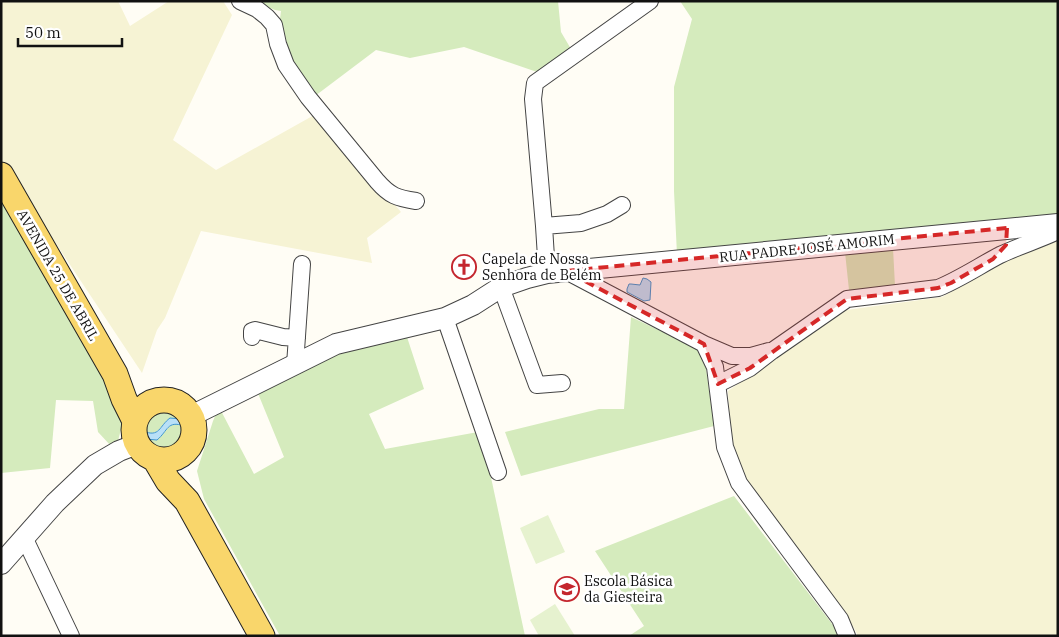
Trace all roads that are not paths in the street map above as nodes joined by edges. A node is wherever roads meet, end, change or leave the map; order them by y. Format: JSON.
{"nodes":[{"id":1,"x":240,"y":1,"type":"edge"},
{"id":2,"x":650,"y":1,"type":"edge"},
{"id":3,"x":1,"y":176,"type":"edge"},
{"id":4,"x":416,"y":201,"type":"dead end"},
{"id":5,"x":622,"y":205,"type":"dead end"},
{"id":6,"x":1058,"y":224,"type":"edge"},
{"id":7,"x":544,"y":226,"type":"junction"},
{"id":8,"x":1016,"y":227,"type":"junction"},
{"id":9,"x":1058,"y":231,"type":"edge"},
{"id":10,"x":1019,"y":246,"type":"junction"},
{"id":11,"x":993,"y":259,"type":"junction"},
{"id":12,"x":302,"y":264,"type":"dead end"},
{"id":13,"x":557,"y":272,"type":"junction"},
{"id":14,"x":501,"y":288,"type":"junction"},
{"id":15,"x":445,"y":318,"type":"junction"},
{"id":16,"x":252,"y":337,"type":"dead end"},
{"id":17,"x":297,"y":338,"type":"junction"},
{"id":18,"x":704,"y":344,"type":"junction"},
{"id":19,"x":767,"y":352,"type":"junction"},
{"id":20,"x":294,"y":365,"type":"junction"},
{"id":21,"x":115,"y":374,"type":"junction"},
{"id":22,"x":717,"y":378,"type":"junction"},
{"id":23,"x":562,"y":383,"type":"dead end"},
{"id":24,"x":161,"y":400,"type":"junction"},
{"id":25,"x":190,"y":416,"type":"junction"},
{"id":26,"x":142,"y":441,"type":"junction"},
{"id":27,"x":187,"y":450,"type":"junction"},
{"id":28,"x":498,"y":472,"type":"dead end"},
{"id":29,"x":187,"y":501,"type":"junction"},
{"id":30,"x":24,"y":537,"type":"junction"},
{"id":31,"x":1,"y":564,"type":"edge"},
{"id":32,"x":71,"y":636,"type":"edge"},
{"id":33,"x":262,"y":636,"type":"edge"},
{"id":34,"x":847,"y":636,"type":"edge"}],
"edges":[{"from":1,"to":4,"type":"street"},
{"from":2,"to":7,"type":"street"},
{"from":3,"to":21,"type":"main road","name":"AVENIDA 25 DE ABRIL"},
{"from":5,"to":7,"type":"street"},
{"from":6,"to":8,"type":"street","name":"RUA PADRE JOSÉ AMORIM"},
{"from":7,"to":13,"type":"street"},
{"from":8,"to":10,"type":"street"},
{"from":8,"to":11,"type":"street"},
{"from":8,"to":13,"type":"street","name":"RUA PADRE JOSÉ AMORIM"},
{"from":9,"to":10,"type":"street"},
{"from":10,"to":11,"type":"street"},
{"from":11,"to":19,"type":"street"},
{"from":12,"to":17,"type":"street"},
{"from":13,"to":14,"type":"street","name":"RUA PADRE JOSÉ AMORIM"},
{"from":13,"to":18,"type":"street"},
{"from":14,"to":15,"type":"street","name":"RUA PADRE JOSÉ AMORIM"},
{"from":14,"to":23,"type":"street"},
{"from":15,"to":20,"type":"street","name":"RUA PADRE JOSÉ AMORIM"},
{"from":15,"to":28,"type":"street"},
{"from":16,"to":17,"type":"street"},
{"from":17,"to":20,"type":"street"},
{"from":18,"to":19,"type":"street"},
{"from":18,"to":22,"type":"street"},
{"from":19,"to":22,"type":"street"},
{"from":20,"to":25,"type":"street","name":"RUA PADRE JOSÉ AMORIM"},
{"from":21,"to":24,"type":"main road","name":"AVENIDA 25 DE ABRIL"},
{"from":21,"to":26,"type":"main road","name":"AVENIDA 25 DE ABRIL"},
{"from":22,"to":34,"type":"street"},
{"from":24,"to":25,"type":"main road"},
{"from":24,"to":26,"type":"main road"},
{"from":25,"to":27,"type":"main road"},
{"from":26,"to":27,"type":"main road"},
{"from":26,"to":29,"type":"main road","name":"AVENIDA 25 DE ABRIL"},
{"from":26,"to":30,"type":"street"},
{"from":27,"to":29,"type":"main road","name":"AVENIDA 25 DE ABRIL"},
{"from":29,"to":33,"type":"main road","name":"AVENIDA 25 DE ABRIL"},
{"from":30,"to":31,"type":"street"},
{"from":30,"to":32,"type":"street"}]}
